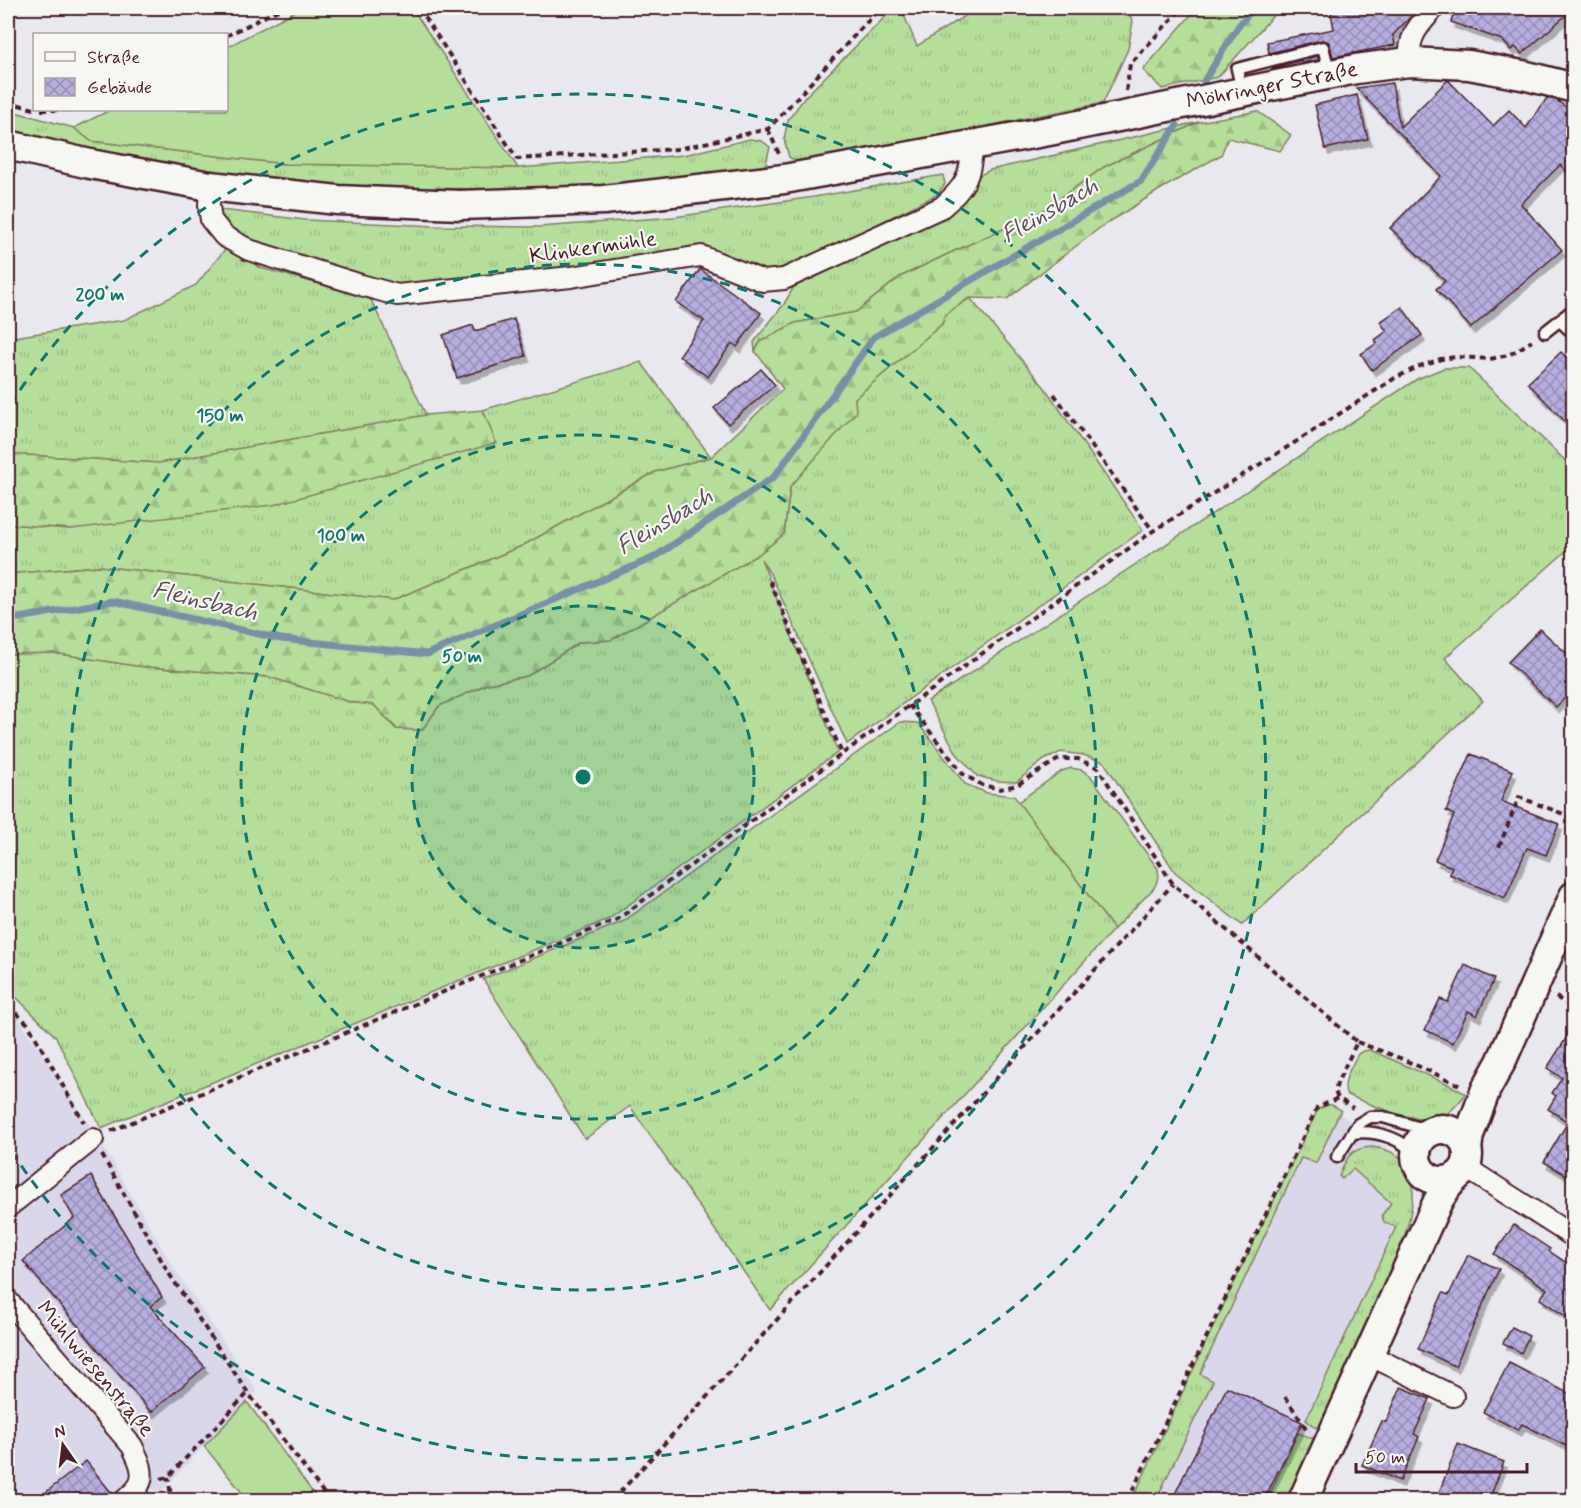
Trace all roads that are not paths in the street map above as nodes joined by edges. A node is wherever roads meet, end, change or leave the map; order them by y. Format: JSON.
{"nodes":[{"id":1,"x":1434,"y":8,"type":"edge"},
{"id":2,"x":1409,"y":62,"type":"junction"},
{"id":3,"x":1574,"y":88,"type":"edge"},
{"id":4,"x":9,"y":145,"type":"edge"},
{"id":5,"x":972,"y":146,"type":"junction"},
{"id":6,"x":210,"y":186,"type":"junction"},
{"id":7,"x":1574,"y":309,"type":"edge"},
{"id":8,"x":1560,"y":321,"type":"junction"},
{"id":9,"x":1545,"y":332,"type":"road end"},
{"id":10,"x":1574,"y":334,"type":"edge"},
{"id":11,"x":1574,"y":896,"type":"edge"},
{"id":12,"x":1486,"y":1089,"type":"junction"},
{"id":13,"x":1440,"y":1130,"type":"junction"},
{"id":14,"x":1353,"y":1133,"type":"junction"},
{"id":15,"x":93,"y":1139,"type":"road end"},
{"id":16,"x":1337,"y":1157,"type":"dead end"},
{"id":17,"x":1418,"y":1164,"type":"junction"},
{"id":18,"x":1463,"y":1164,"type":"junction"},
{"id":19,"x":8,"y":1207,"type":"edge"},
{"id":20,"x":1574,"y":1237,"type":"edge"},
{"id":21,"x":1413,"y":1255,"type":"junction"},
{"id":22,"x":8,"y":1301,"type":"edge"},
{"id":23,"x":1369,"y":1355,"type":"junction"},
{"id":24,"x":1453,"y":1396,"type":"dead end"},
{"id":25,"x":125,"y":1500,"type":"edge"},
{"id":26,"x":1302,"y":1500,"type":"edge"}],
"edges":[{"from":1,"to":2,"type":"street"},
{"from":2,"to":3,"type":"main road","name":"Möhringer Straße"},
{"from":2,"to":5,"type":"main road","name":"Möhringer Straße"},
{"from":4,"to":6,"type":"main road","name":"Möhringer Straße"},
{"from":5,"to":6,"type":"main road","name":"Möhringer Straße"},
{"from":5,"to":6,"type":"street","name":"Klinkermühle"},
{"from":7,"to":8,"type":"lane"},
{"from":8,"to":9,"type":"lane"},
{"from":8,"to":10,"type":"lane"},
{"from":11,"to":12,"type":"main road"},
{"from":12,"to":13,"type":"main road"},
{"from":12,"to":18,"type":"main road"},
{"from":13,"to":14,"type":"lane"},
{"from":13,"to":17,"type":"main road"},
{"from":13,"to":18,"type":"main road"},
{"from":14,"to":16,"type":"lane"},
{"from":14,"to":17,"type":"lane"},
{"from":15,"to":19,"type":"street"},
{"from":17,"to":18,"type":"main road"},
{"from":17,"to":21,"type":"main road"},
{"from":18,"to":20,"type":"street"},
{"from":18,"to":21,"type":"main road"},
{"from":21,"to":23,"type":"main road"},
{"from":22,"to":25,"type":"street","name":"Mühlwiesenstraße"},
{"from":23,"to":24,"type":"street"},
{"from":23,"to":26,"type":"main road"}]}
